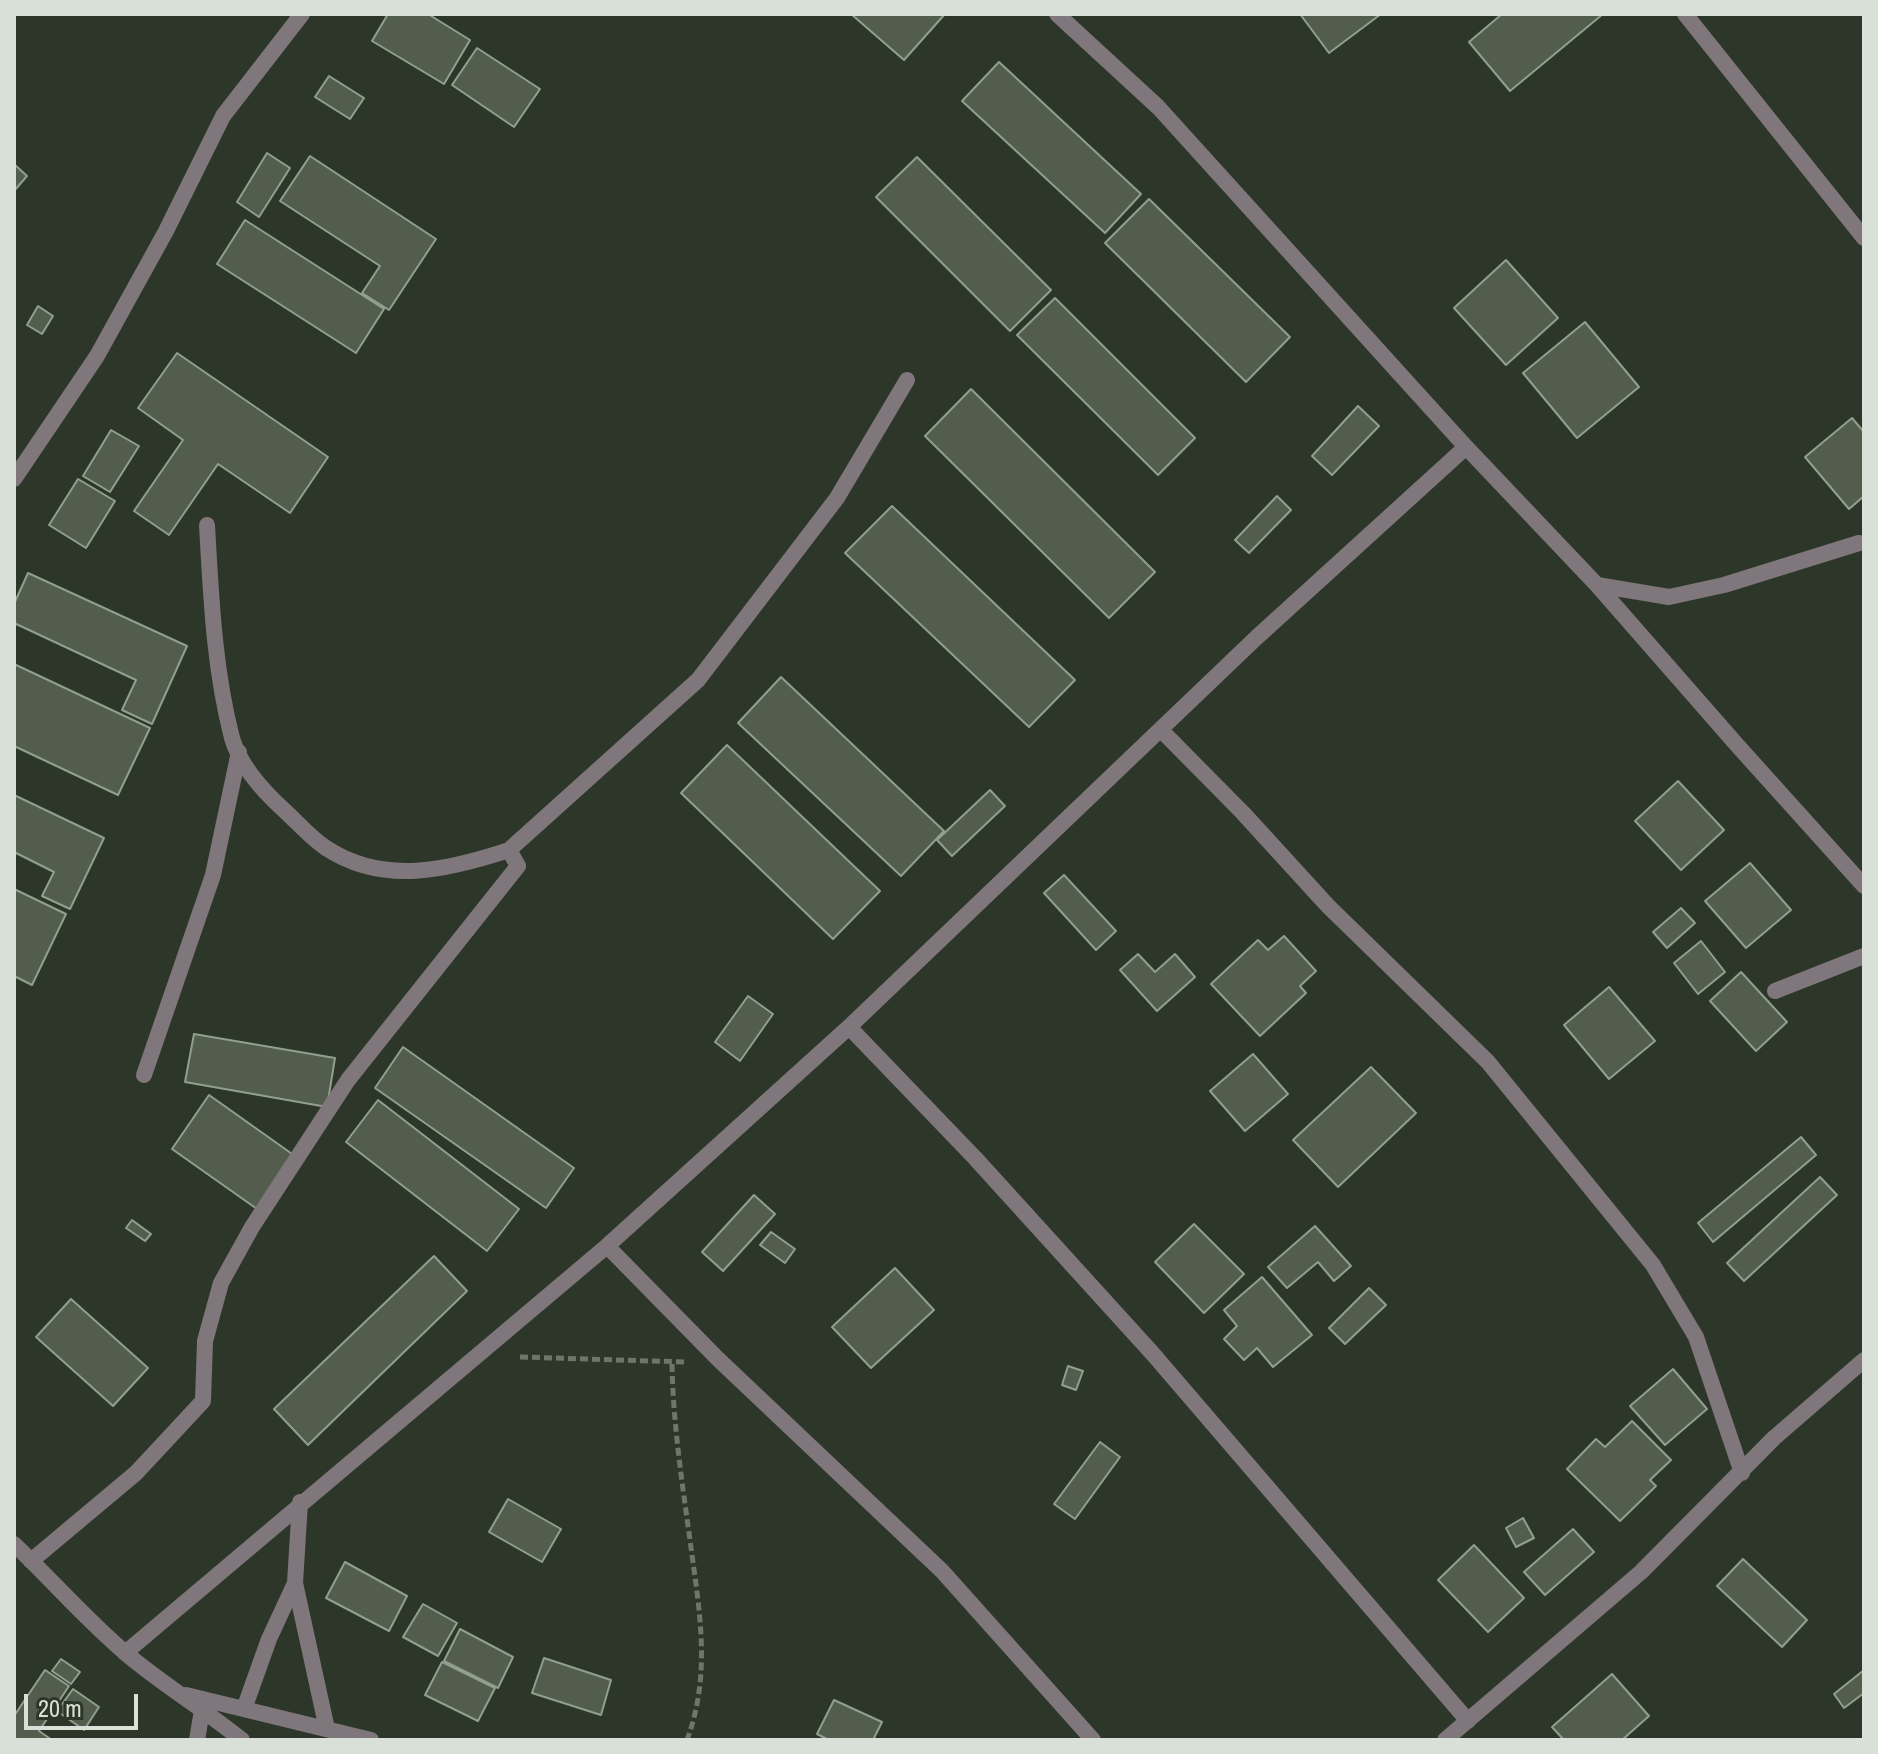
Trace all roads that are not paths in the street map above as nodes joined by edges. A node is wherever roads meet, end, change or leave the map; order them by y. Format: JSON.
{"nodes":[{"id":1,"x":302,"y":14,"type":"edge"},
{"id":2,"x":1057,"y":14,"type":"edge"},
{"id":3,"x":1685,"y":14,"type":"edge"},
{"id":4,"x":1864,"y":238,"type":"edge"},
{"id":5,"x":907,"y":380,"type":"dead end"},
{"id":6,"x":1466,"y":447,"type":"junction"},
{"id":7,"x":14,"y":479,"type":"edge"},
{"id":8,"x":207,"y":525,"type":"dead end"},
{"id":9,"x":1859,"y":543,"type":"dead end"},
{"id":10,"x":1597,"y":585,"type":"junction"},
{"id":11,"x":1161,"y":730,"type":"junction"},
{"id":12,"x":239,"y":752,"type":"junction"},
{"id":13,"x":509,"y":850,"type":"junction"},
{"id":14,"x":1864,"y":886,"type":"edge"},
{"id":15,"x":1864,"y":956,"type":"edge"},
{"id":16,"x":1775,"y":991,"type":"dead end"},
{"id":17,"x":849,"y":1027,"type":"junction"},
{"id":18,"x":144,"y":1075,"type":"dead end"},
{"id":19,"x":607,"y":1246,"type":"junction"},
{"id":20,"x":1864,"y":1360,"type":"edge"},
{"id":21,"x":1742,"y":1473,"type":"junction"},
{"id":22,"x":300,"y":1502,"type":"junction"},
{"id":23,"x":14,"y":1544,"type":"edge"},
{"id":24,"x":31,"y":1561,"type":"junction"},
{"id":25,"x":295,"y":1583,"type":"junction"},
{"id":26,"x":125,"y":1653,"type":"junction"},
{"id":27,"x":172,"y":1691,"type":"junction"},
{"id":28,"x":244,"y":1709,"type":"junction"},
{"id":29,"x":202,"y":1710,"type":"junction"},
{"id":30,"x":1468,"y":1721,"type":"junction"},
{"id":31,"x":327,"y":1729,"type":"junction"},
{"id":32,"x":197,"y":1740,"type":"edge"},
{"id":33,"x":242,"y":1740,"type":"edge"},
{"id":34,"x":371,"y":1740,"type":"edge"},
{"id":35,"x":1093,"y":1740,"type":"edge"},
{"id":36,"x":1445,"y":1740,"type":"edge"}],
"edges":[{"from":1,"to":7,"type":"street"},
{"from":2,"to":6,"type":"street"},
{"from":3,"to":4,"type":"street"},
{"from":5,"to":13,"type":"street"},
{"from":6,"to":10,"type":"street"},
{"from":6,"to":11,"type":"street"},
{"from":8,"to":12,"type":"street"},
{"from":9,"to":10,"type":"street"},
{"from":10,"to":14,"type":"street"},
{"from":11,"to":17,"type":"street"},
{"from":11,"to":21,"type":"street"},
{"from":12,"to":13,"type":"street"},
{"from":12,"to":18,"type":"street"},
{"from":13,"to":24,"type":"street"},
{"from":15,"to":16,"type":"street"},
{"from":17,"to":19,"type":"street"},
{"from":17,"to":30,"type":"street"},
{"from":19,"to":22,"type":"street"},
{"from":19,"to":35,"type":"street"},
{"from":20,"to":21,"type":"street"},
{"from":21,"to":30,"type":"street"},
{"from":22,"to":25,"type":"street"},
{"from":22,"to":26,"type":"street"},
{"from":23,"to":24,"type":"street"},
{"from":24,"to":26,"type":"street"},
{"from":25,"to":28,"type":"street"},
{"from":25,"to":31,"type":"street"},
{"from":26,"to":27,"type":"street"},
{"from":27,"to":28,"type":"street"},
{"from":27,"to":29,"type":"street"},
{"from":28,"to":31,"type":"street"},
{"from":29,"to":32,"type":"street"},
{"from":29,"to":33,"type":"street"},
{"from":30,"to":36,"type":"street"},
{"from":31,"to":34,"type":"street"}]}
